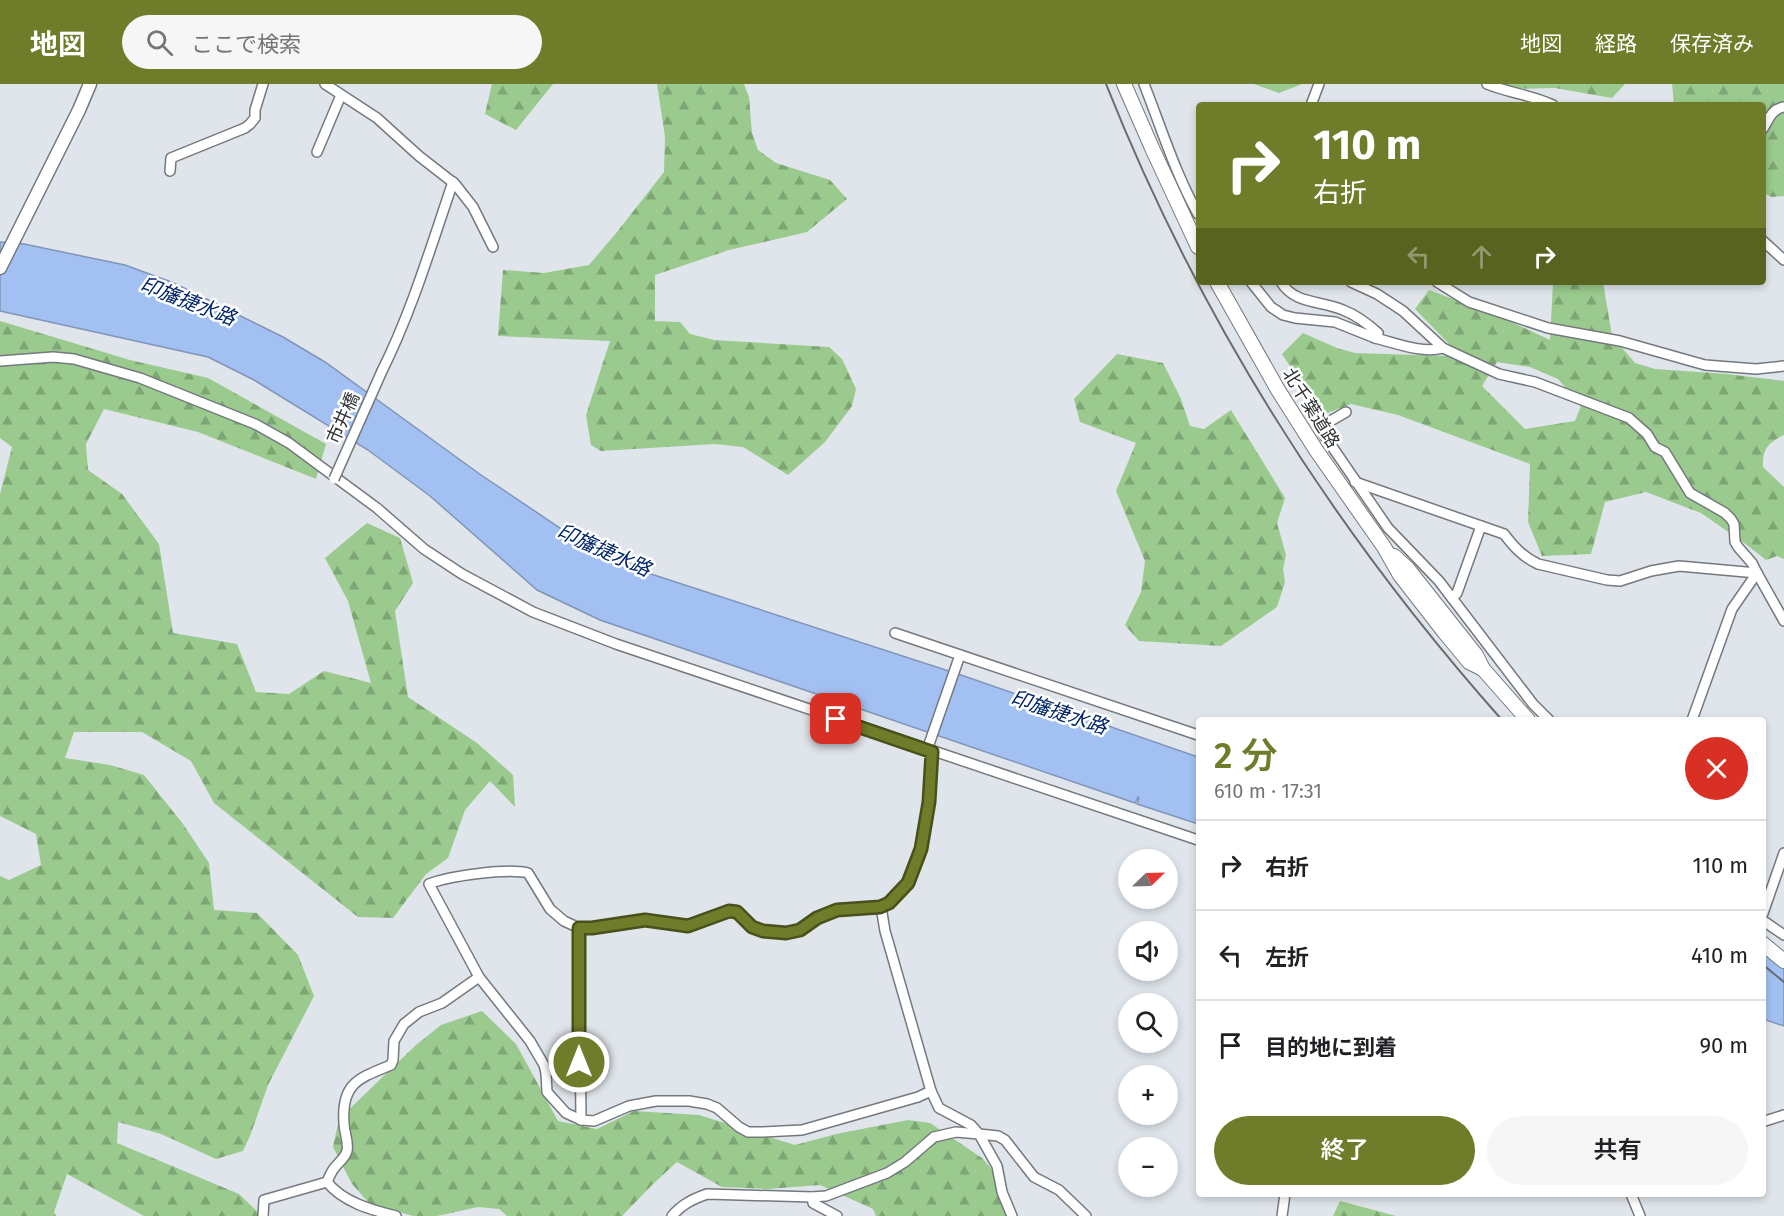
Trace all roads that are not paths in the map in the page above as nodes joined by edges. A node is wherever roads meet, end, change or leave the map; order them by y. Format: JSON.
{"nodes":[{"id":1,"x":90,"y":84,"type":"edge"},
{"id":2,"x":263,"y":84,"type":"edge"},
{"id":3,"x":325,"y":84,"type":"edge"},
{"id":4,"x":1144,"y":84,"type":"edge"},
{"id":5,"x":1319,"y":84,"type":"edge"},
{"id":6,"x":1487,"y":84,"type":"edge"},
{"id":7,"x":1125,"y":87,"type":"edge"},
{"id":8,"x":341,"y":95,"type":"junction"},
{"id":9,"x":1312,"y":102,"type":"edge"},
{"id":10,"x":1546,"y":102,"type":"edge"},
{"id":11,"x":1784,"y":107,"type":"edge"},
{"id":12,"x":1766,"y":123,"type":"edge"},
{"id":13,"x":317,"y":152,"type":"dead end"},
{"id":14,"x":170,"y":171,"type":"dead end"},
{"id":15,"x":453,"y":182,"type":"junction"},
{"id":16,"x":1196,"y":210,"type":"edge"},
{"id":17,"x":1196,"y":243,"type":"edge"},
{"id":18,"x":1766,"y":244,"type":"edge"},
{"id":19,"x":493,"y":248,"type":"dead end"},
{"id":20,"x":1784,"y":260,"type":"edge"},
{"id":21,"x":0,"y":268,"type":"edge"},
{"id":22,"x":1219,"y":285,"type":"edge"},
{"id":23,"x":1253,"y":285,"type":"edge"},
{"id":24,"x":1284,"y":285,"type":"edge"},
{"id":25,"x":1358,"y":285,"type":"edge"},
{"id":26,"x":1442,"y":285,"type":"edge"},
{"id":27,"x":1375,"y":338,"type":"junction"},
{"id":28,"x":1443,"y":348,"type":"junction"},
{"id":29,"x":0,"y":361,"type":"edge"},
{"id":30,"x":1784,"y":366,"type":"edge"},
{"id":31,"x":1346,"y":412,"type":"dead end"},
{"id":32,"x":334,"y":478,"type":"dead end"},
{"id":33,"x":1355,"y":482,"type":"junction"},
{"id":34,"x":1481,"y":526,"type":"junction"},
{"id":35,"x":1384,"y":547,"type":"junction"},
{"id":36,"x":1757,"y":573,"type":"junction"},
{"id":37,"x":1453,"y":600,"type":"junction"},
{"id":38,"x":1442,"y":614,"type":"junction"},
{"id":39,"x":1784,"y":621,"type":"edge"},
{"id":40,"x":895,"y":633,"type":"dead end"},
{"id":41,"x":960,"y":655,"type":"junction"},
{"id":42,"x":1483,"y":669,"type":"junction"},
{"id":43,"x":1525,"y":717,"type":"edge"},
{"id":44,"x":1546,"y":717,"type":"edge"},
{"id":45,"x":1693,"y":717,"type":"edge"},
{"id":46,"x":1196,"y":734,"type":"edge"},
{"id":47,"x":930,"y":751,"type":"junction"},
{"id":48,"x":1196,"y":839,"type":"edge"},
{"id":49,"x":1784,"y":853,"type":"edge"},
{"id":50,"x":1766,"y":906,"type":"edge"},
{"id":51,"x":880,"y":907,"type":"junction"},
{"id":52,"x":1766,"y":921,"type":"edge"},
{"id":53,"x":579,"y":928,"type":"junction"},
{"id":54,"x":1784,"y":935,"type":"edge"},
{"id":55,"x":1766,"y":945,"type":"edge"},
{"id":56,"x":1784,"y":961,"type":"edge"},
{"id":57,"x":479,"y":977,"type":"junction"},
{"id":58,"x":931,"y":1091,"type":"junction"},
{"id":59,"x":1784,"y":1115,"type":"edge"},
{"id":60,"x":580,"y":1120,"type":"junction"},
{"id":61,"x":1766,"y":1121,"type":"edge"},
{"id":62,"x":979,"y":1134,"type":"junction"},
{"id":63,"x":327,"y":1182,"type":"junction"},
{"id":64,"x":812,"y":1197,"type":"junction"},
{"id":65,"x":1285,"y":1197,"type":"edge"},
{"id":66,"x":1632,"y":1197,"type":"edge"},
{"id":67,"x":262,"y":1216,"type":"edge"},
{"id":68,"x":396,"y":1216,"type":"edge"},
{"id":69,"x":672,"y":1216,"type":"edge"},
{"id":70,"x":837,"y":1216,"type":"edge"},
{"id":71,"x":1012,"y":1216,"type":"edge"},
{"id":72,"x":1086,"y":1216,"type":"edge"},
{"id":73,"x":1282,"y":1216,"type":"edge"},
{"id":74,"x":1640,"y":1216,"type":"edge"}],
"edges":[{"from":1,"to":21,"type":"main road"},
{"from":2,"to":14,"type":"street"},
{"from":3,"to":8,"type":"street"},
{"from":4,"to":16,"type":"street"},
{"from":5,"to":9,"type":"street"},
{"from":6,"to":10,"type":"street"},
{"from":7,"to":17,"type":"highway"},
{"from":8,"to":13,"type":"street"},
{"from":8,"to":15,"type":"street"},
{"from":11,"to":12,"type":"street"},
{"from":15,"to":19,"type":"street"},
{"from":15,"to":32,"type":"street","name":"市井橋","bridge":true},
{"from":18,"to":20,"type":"street"},
{"from":22,"to":35,"type":"highway","name":"北千葉道路"},
{"from":23,"to":27,"type":"street"},
{"from":24,"to":27,"type":"street"},
{"from":25,"to":28,"type":"street"},
{"from":26,"to":30,"type":"street"},
{"from":27,"to":28,"type":"street"},
{"from":28,"to":36,"type":"street"},
{"from":29,"to":47,"type":"street"},
{"from":31,"to":33,"type":"street"},
{"from":33,"to":34,"type":"street"},
{"from":33,"to":37,"type":"street"},
{"from":34,"to":36,"type":"street"},
{"from":34,"to":37,"type":"street"},
{"from":35,"to":38,"type":"highway","name":"北千葉道路"},
{"from":35,"to":42,"type":"highway","name":"北千葉道路"},
{"from":36,"to":39,"type":"street"},
{"from":36,"to":45,"type":"street"},
{"from":37,"to":38,"type":"street"},
{"from":37,"to":44,"type":"street"},
{"from":38,"to":42,"type":"highway","name":"北千葉道路"},
{"from":40,"to":41,"type":"street"},
{"from":41,"to":46,"type":"street"},
{"from":41,"to":47,"type":"street"},
{"from":42,"to":43,"type":"highway","name":"北千葉道路"},
{"from":47,"to":48,"type":"street"},
{"from":47,"to":51,"type":"street"},
{"from":49,"to":50,"type":"street"},
{"from":51,"to":53,"type":"street"},
{"from":51,"to":58,"type":"street"},
{"from":52,"to":54,"type":"street"},
{"from":53,"to":57,"type":"street"},
{"from":53,"to":60,"type":"street"},
{"from":55,"to":56,"type":"highway"},
{"from":57,"to":60,"type":"street"},
{"from":57,"to":63,"type":"street"},
{"from":58,"to":60,"type":"street"},
{"from":58,"to":62,"type":"street"},
{"from":59,"to":61,"type":"street"},
{"from":62,"to":64,"type":"street"},
{"from":62,"to":71,"type":"street"},
{"from":62,"to":72,"type":"street"},
{"from":63,"to":67,"type":"street"},
{"from":63,"to":68,"type":"street"},
{"from":64,"to":69,"type":"street"},
{"from":64,"to":70,"type":"street"},
{"from":65,"to":73,"type":"street"},
{"from":66,"to":74,"type":"street"}]}
